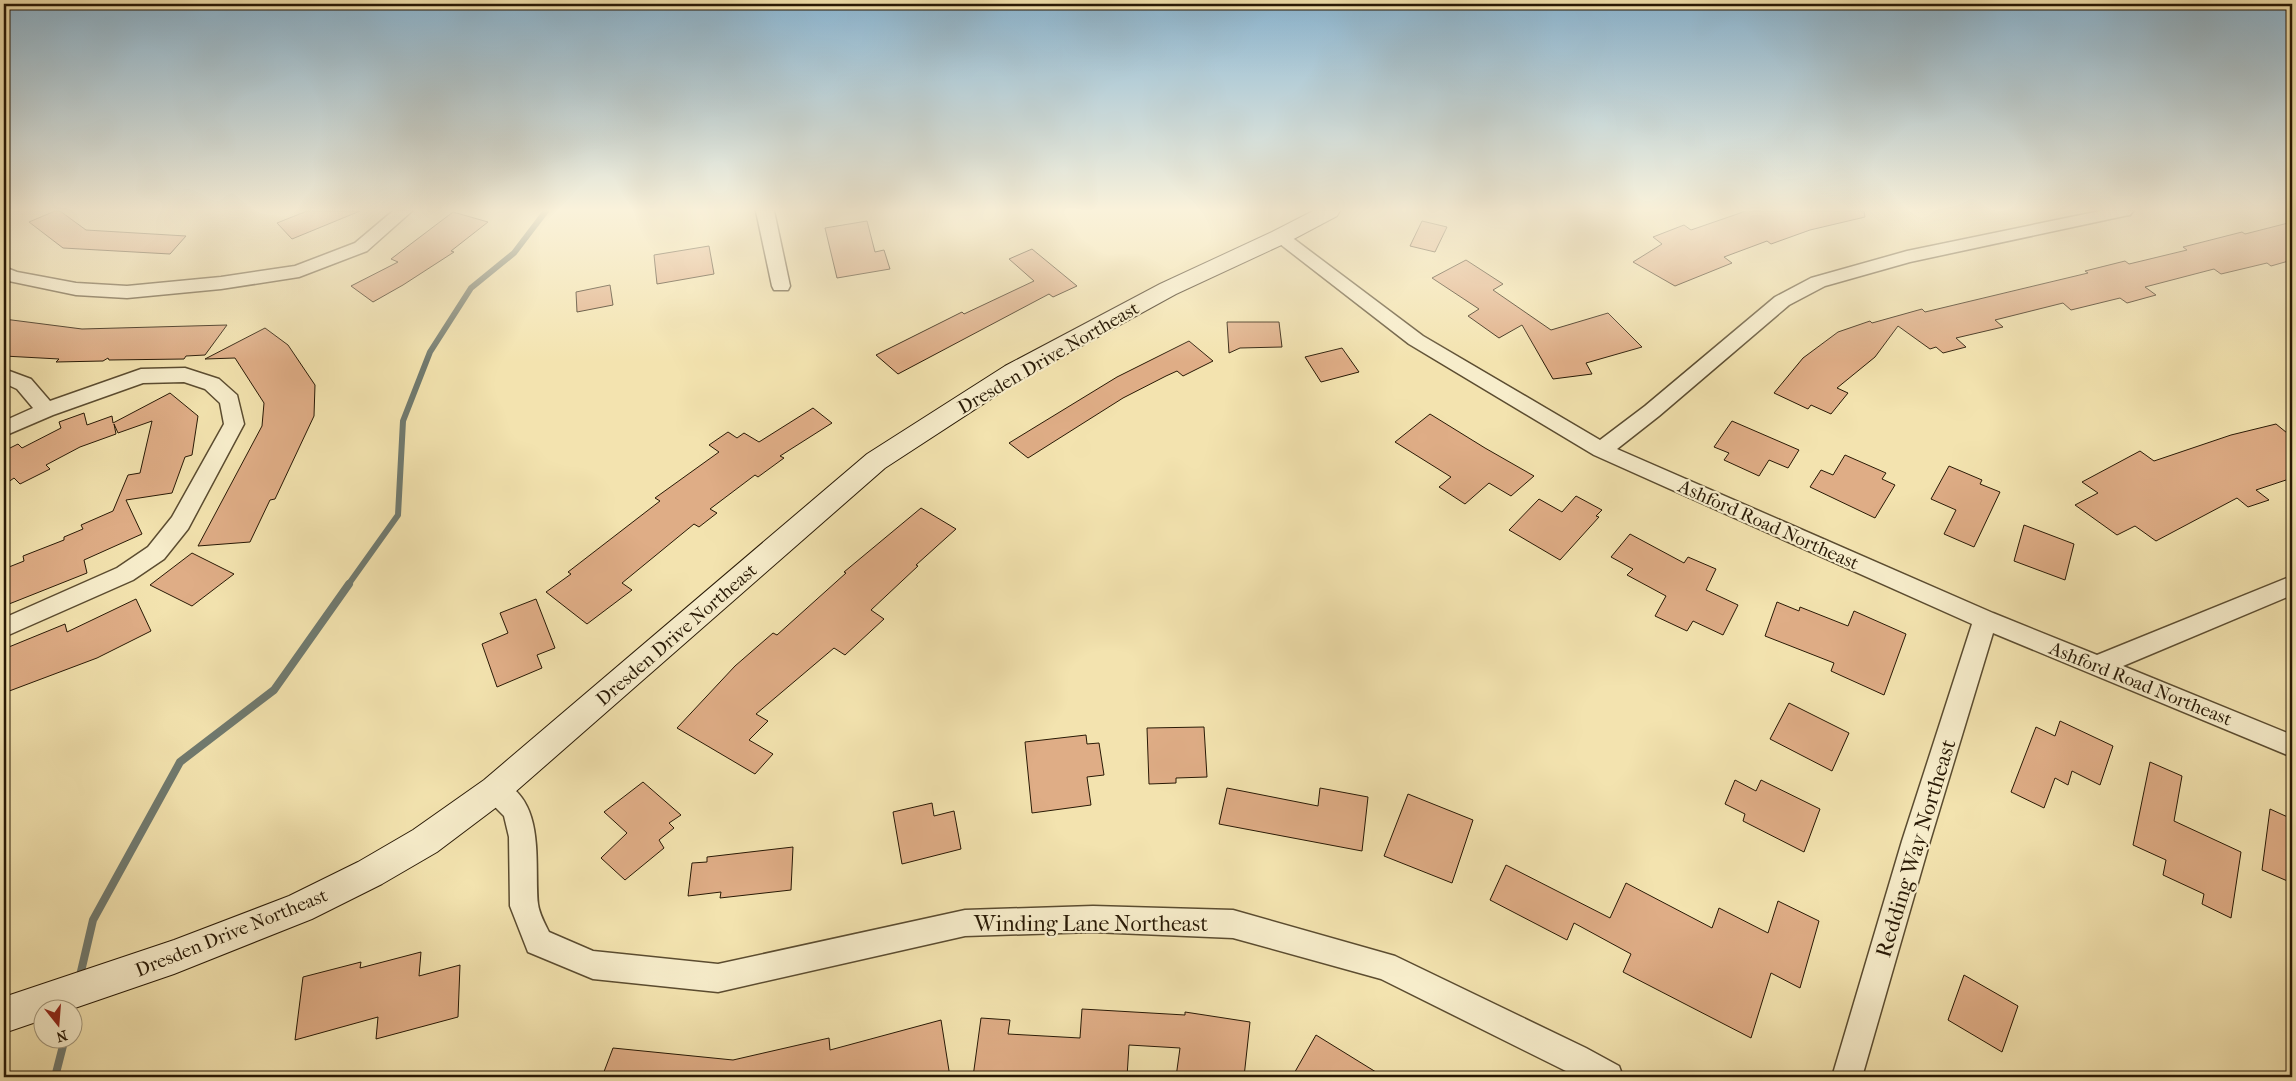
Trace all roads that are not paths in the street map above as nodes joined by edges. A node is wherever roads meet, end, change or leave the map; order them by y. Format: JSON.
{"nodes":[{"id":1,"x":324,"y":261,"type":"edge"},
{"id":2,"x":776,"y":261,"type":"edge"},
{"id":3,"x":1227,"y":261,"type":"edge"},
{"id":4,"x":1312,"y":261,"type":"edge"},
{"id":5,"x":1890,"y":261,"type":"edge"},
{"id":6,"x":4,"y":273,"type":"edge"},
{"id":7,"x":781,"y":286,"type":"dead end"},
{"id":8,"x":4,"y":376,"type":"edge"},
{"id":9,"x":46,"y":410,"type":"junction"},
{"id":10,"x":4,"y":429,"type":"edge"},
{"id":11,"x":1601,"y":450,"type":"junction"},
{"id":12,"x":2292,"y":585,"type":"edge"},
{"id":13,"x":1985,"y":620,"type":"junction"},
{"id":14,"x":4,"y":628,"type":"edge"},
{"id":15,"x":2099,"y":665,"type":"junction"},
{"id":16,"x":2292,"y":746,"type":"edge"},
{"id":17,"x":495,"y":790,"type":"junction"},
{"id":18,"x":4,"y":1015,"type":"edge"},
{"id":19,"x":1608,"y":1077,"type":"edge"},
{"id":20,"x":1847,"y":1077,"type":"edge"}],
"edges":[{"from":1,"to":6,"type":"street"},
{"from":2,"to":7,"type":"street"},
{"from":3,"to":17,"type":"street","name":"Dresden Drive Northeast"},
{"from":4,"to":11,"type":"street","name":"Ashford Road Northeast"},
{"from":5,"to":11,"type":"street"},
{"from":8,"to":9,"type":"street"},
{"from":9,"to":10,"type":"street"},
{"from":9,"to":14,"type":"street"},
{"from":11,"to":13,"type":"street","name":"Ashford Road Northeast"},
{"from":12,"to":15,"type":"street"},
{"from":13,"to":15,"type":"street","name":"Ashford Road Northeast"},
{"from":13,"to":20,"type":"street","name":"Redding Way Northeast"},
{"from":15,"to":16,"type":"street","name":"Ashford Road Northeast"},
{"from":17,"to":18,"type":"street","name":"Dresden Drive Northeast"},
{"from":17,"to":19,"type":"street","name":"Winding Lane Northeast"}]}
